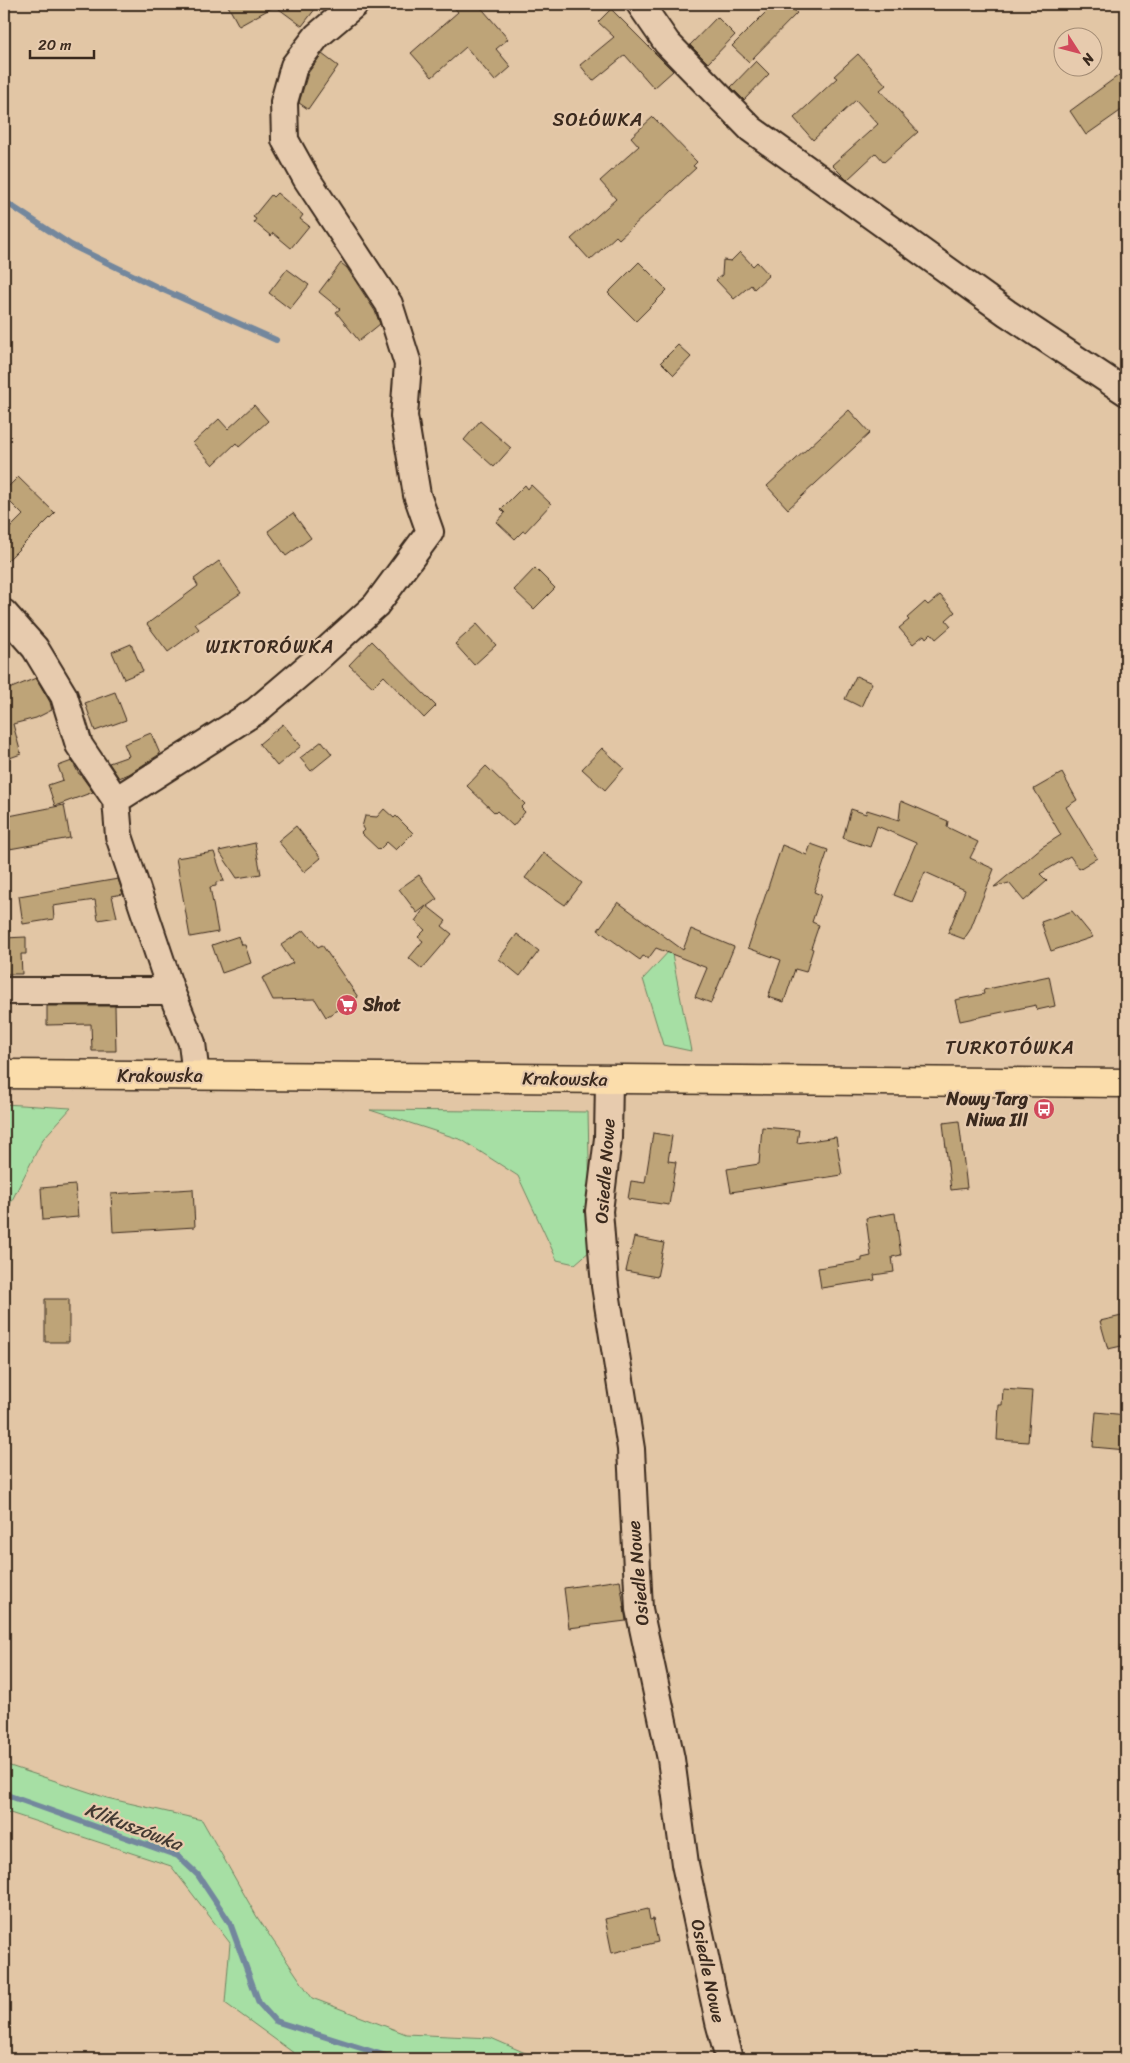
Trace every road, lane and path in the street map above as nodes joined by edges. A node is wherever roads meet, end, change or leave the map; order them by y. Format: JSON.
{"nodes":[{"id":1,"x":355,"y":4,"type":"edge"},
{"id":2,"x":640,"y":4,"type":"edge"},
{"id":3,"x":1126,"y":392,"type":"edge"},
{"id":4,"x":4,"y":613,"type":"edge"},
{"id":5,"x":116,"y":800,"type":"junction"},
{"id":6,"x":4,"y":991,"type":"edge"},
{"id":7,"x":171,"y":991,"type":"junction"},
{"id":8,"x":4,"y":1074,"type":"edge"},
{"id":9,"x":196,"y":1076,"type":"junction"},
{"id":10,"x":609,"y":1080,"type":"junction"},
{"id":11,"x":1126,"y":1083,"type":"edge"},
{"id":12,"x":730,"y":2059,"type":"edge"}],
"edges":[{"from":1,"to":5,"type":"street"},
{"from":2,"to":3,"type":"street"},
{"from":4,"to":5,"type":"street"},
{"from":5,"to":7,"type":"street"},
{"from":6,"to":7,"type":"street"},
{"from":7,"to":9,"type":"street"},
{"from":8,"to":9,"type":"main road","name":"Krakowska"},
{"from":9,"to":10,"type":"main road","name":"Krakowska"},
{"from":10,"to":11,"type":"main road","name":"Krakowska"},
{"from":10,"to":12,"type":"street","name":"Osiedle Nowe"}]}
